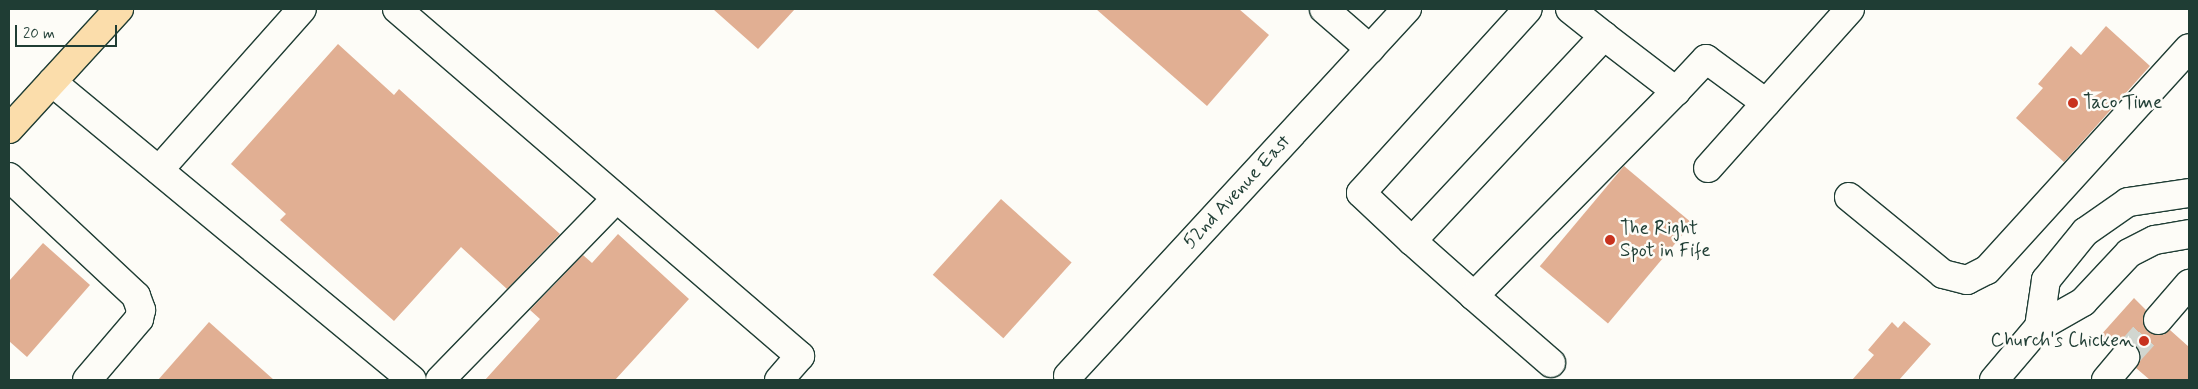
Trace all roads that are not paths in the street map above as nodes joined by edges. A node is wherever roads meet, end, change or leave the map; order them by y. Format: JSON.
{"nodes":[{"id":1,"x":119,"y":9,"type":"edge"},
{"id":2,"x":302,"y":9,"type":"edge"},
{"id":3,"x":397,"y":9,"type":"edge"},
{"id":4,"x":1324,"y":9,"type":"edge"},
{"id":5,"x":1407,"y":9,"type":"edge"},
{"id":6,"x":1528,"y":9,"type":"edge"},
{"id":7,"x":1570,"y":9,"type":"edge"},
{"id":8,"x":1850,"y":9,"type":"edge"},
{"id":9,"x":1604,"y":36,"type":"junction"},
{"id":10,"x":2189,"y":48,"type":"edge"},
{"id":11,"x":1370,"y":49,"type":"junction"},
{"id":12,"x":52,"y":82,"type":"junction"},
{"id":13,"x":1676,"y":90,"type":"junction"},
{"id":14,"x":1766,"y":103,"type":"junction"},
{"id":15,"x":9,"y":129,"type":"edge"},
{"id":16,"x":1708,"y":168,"type":"dead end"},
{"id":17,"x":159,"y":170,"type":"junction"},
{"id":18,"x":9,"y":177,"type":"edge"},
{"id":19,"x":2189,"y":193,"type":"edge"},
{"id":20,"x":1849,"y":198,"type":"dead end"},
{"id":21,"x":616,"y":199,"type":"junction"},
{"id":22,"x":2189,"y":234,"type":"edge"},
{"id":23,"x":1412,"y":241,"type":"junction"},
{"id":24,"x":2189,"y":284,"type":"edge"},
{"id":25,"x":1474,"y":296,"type":"junction"},
{"id":26,"x":2158,"y":320,"type":"tunnel mouth"},
{"id":27,"x":2039,"y":327,"type":"junction"},
{"id":28,"x":2124,"y":358,"type":"tunnel mouth"},
{"id":29,"x":1551,"y":363,"type":"dead end"},
{"id":30,"x":1068,"y":376,"type":"dead end"},
{"id":31,"x":87,"y":380,"type":"edge"},
{"id":32,"x":412,"y":380,"type":"edge"},
{"id":33,"x":440,"y":380,"type":"edge"},
{"id":34,"x":779,"y":380,"type":"edge"},
{"id":35,"x":1994,"y":380,"type":"edge"},
{"id":36,"x":2106,"y":380,"type":"edge"}],
"edges":[{"from":1,"to":12,"type":"main road"},
{"from":2,"to":17,"type":"street"},
{"from":3,"to":21,"type":"street"},
{"from":4,"to":11,"type":"street"},
{"from":5,"to":11,"type":"street","name":"52nd Avenue East"},
{"from":6,"to":23,"type":"street"},
{"from":7,"to":9,"type":"street"},
{"from":8,"to":14,"type":"street"},
{"from":9,"to":13,"type":"street"},
{"from":9,"to":23,"type":"street"},
{"from":10,"to":20,"type":"street"},
{"from":11,"to":30,"type":"street","name":"52nd Avenue East"},
{"from":12,"to":15,"type":"main road"},
{"from":12,"to":17,"type":"street"},
{"from":13,"to":14,"type":"street"},
{"from":13,"to":25,"type":"street"},
{"from":14,"to":16,"type":"street"},
{"from":17,"to":32,"type":"street"},
{"from":18,"to":31,"type":"street"},
{"from":19,"to":27,"type":"street"},
{"from":21,"to":33,"type":"street"},
{"from":21,"to":34,"type":"street"},
{"from":22,"to":27,"type":"street"},
{"from":23,"to":25,"type":"street"},
{"from":24,"to":26,"type":"street"},
{"from":25,"to":29,"type":"street"},
{"from":27,"to":35,"type":"street"},
{"from":28,"to":36,"type":"street"}]}
